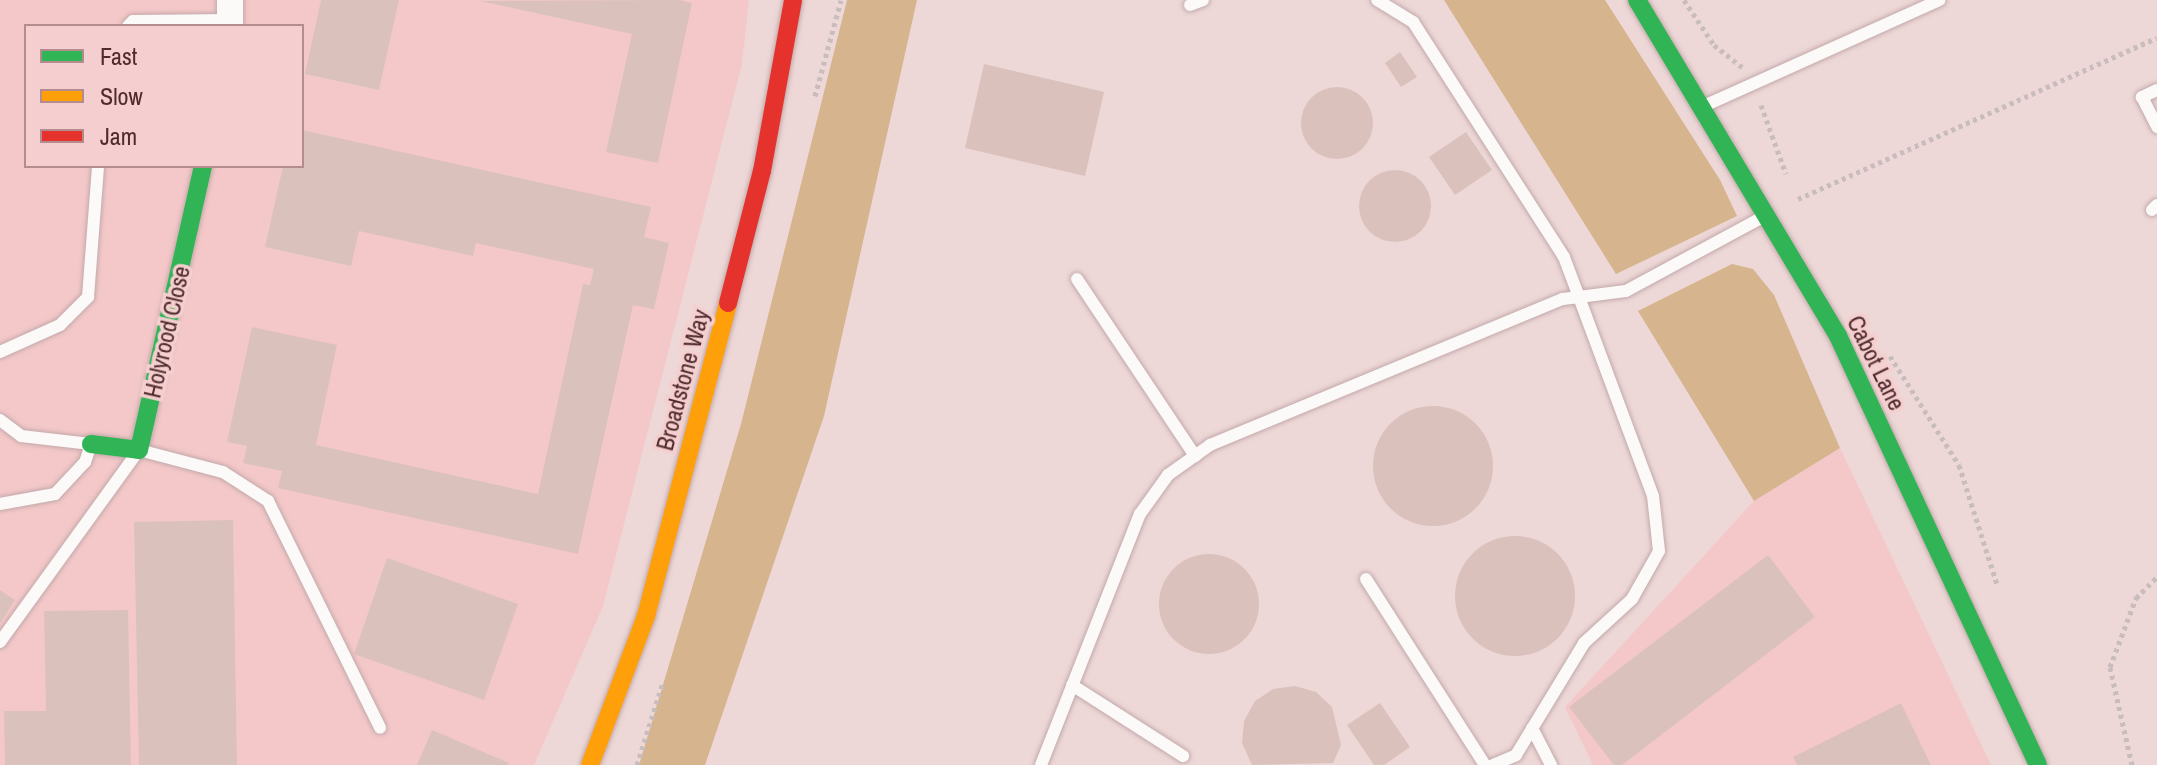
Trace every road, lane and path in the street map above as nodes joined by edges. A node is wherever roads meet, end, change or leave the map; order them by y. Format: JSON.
{"nodes":[{"id":1,"x":793,"y":0,"type":"edge"},
{"id":2,"x":1377,"y":0,"type":"edge"},
{"id":3,"x":1637,"y":0,"type":"edge"},
{"id":4,"x":1940,"y":0,"type":"edge"},
{"id":5,"x":230,"y":15,"type":"edge"},
{"id":6,"x":130,"y":24,"type":"edge"},
{"id":7,"x":2157,"y":38,"type":"edge"},
{"id":8,"x":2157,"y":90,"type":"edge"},
{"id":9,"x":1703,"y":106,"type":"junction"},
{"id":10,"x":2157,"y":127,"type":"edge"},
{"id":11,"x":98,"y":168,"type":"edge"},
{"id":12,"x":203,"y":168,"type":"edge"},
{"id":13,"x":1798,"y":199,"type":"dead end"},
{"id":14,"x":1767,"y":215,"type":"junction"},
{"id":15,"x":1077,"y":279,"type":"dead end"},
{"id":16,"x":1579,"y":297,"type":"junction"},
{"id":17,"x":0,"y":352,"type":"edge"},
{"id":18,"x":0,"y":420,"type":"edge"},
{"id":19,"x":91,"y":444,"type":"junction"},
{"id":20,"x":139,"y":450,"type":"junction"},
{"id":21,"x":1195,"y":456,"type":"junction"},
{"id":22,"x":0,"y":504,"type":"edge"},
{"id":23,"x":2157,"y":577,"type":"edge"},
{"id":24,"x":1366,"y":579,"type":"dead end"},
{"id":25,"x":0,"y":642,"type":"edge"},
{"id":26,"x":1072,"y":685,"type":"junction"},
{"id":27,"x":380,"y":728,"type":"dead end"},
{"id":28,"x":1532,"y":728,"type":"junction"},
{"id":29,"x":1183,"y":756,"type":"dead end"},
{"id":30,"x":590,"y":765,"type":"edge"},
{"id":31,"x":1041,"y":765,"type":"edge"},
{"id":32,"x":1485,"y":765,"type":"edge"},
{"id":33,"x":1493,"y":765,"type":"edge"},
{"id":34,"x":1551,"y":765,"type":"edge"},
{"id":35,"x":2038,"y":765,"type":"edge"},
{"id":36,"x":2132,"y":765,"type":"edge"}],
"edges":[{"from":1,"to":30,"type":"main road","name":"Broadstone Way"},
{"from":2,"to":16,"type":"lane"},
{"from":3,"to":9,"type":"main road","name":"Cabot Lane"},
{"from":4,"to":9,"type":"lane"},
{"from":5,"to":6,"type":"lane"},
{"from":7,"to":13,"type":"path"},
{"from":8,"to":10,"type":"lane"},
{"from":9,"to":14,"type":"main road","name":"Cabot Lane"},
{"from":11,"to":17,"type":"lane"},
{"from":12,"to":20,"type":"main road","name":"Holyrood Close"},
{"from":14,"to":16,"type":"lane"},
{"from":14,"to":35,"type":"main road","name":"Cabot Lane"},
{"from":15,"to":21,"type":"lane"},
{"from":16,"to":21,"type":"lane"},
{"from":16,"to":28,"type":"lane"},
{"from":18,"to":19,"type":"lane"},
{"from":19,"to":20,"type":"main road"},
{"from":19,"to":22,"type":"lane"},
{"from":20,"to":25,"type":"lane"},
{"from":20,"to":27,"type":"lane"},
{"from":21,"to":26,"type":"lane"},
{"from":23,"to":36,"type":"path"},
{"from":24,"to":32,"type":"lane"},
{"from":26,"to":29,"type":"lane"},
{"from":26,"to":31,"type":"lane"},
{"from":28,"to":33,"type":"lane"},
{"from":28,"to":34,"type":"lane"}]}
